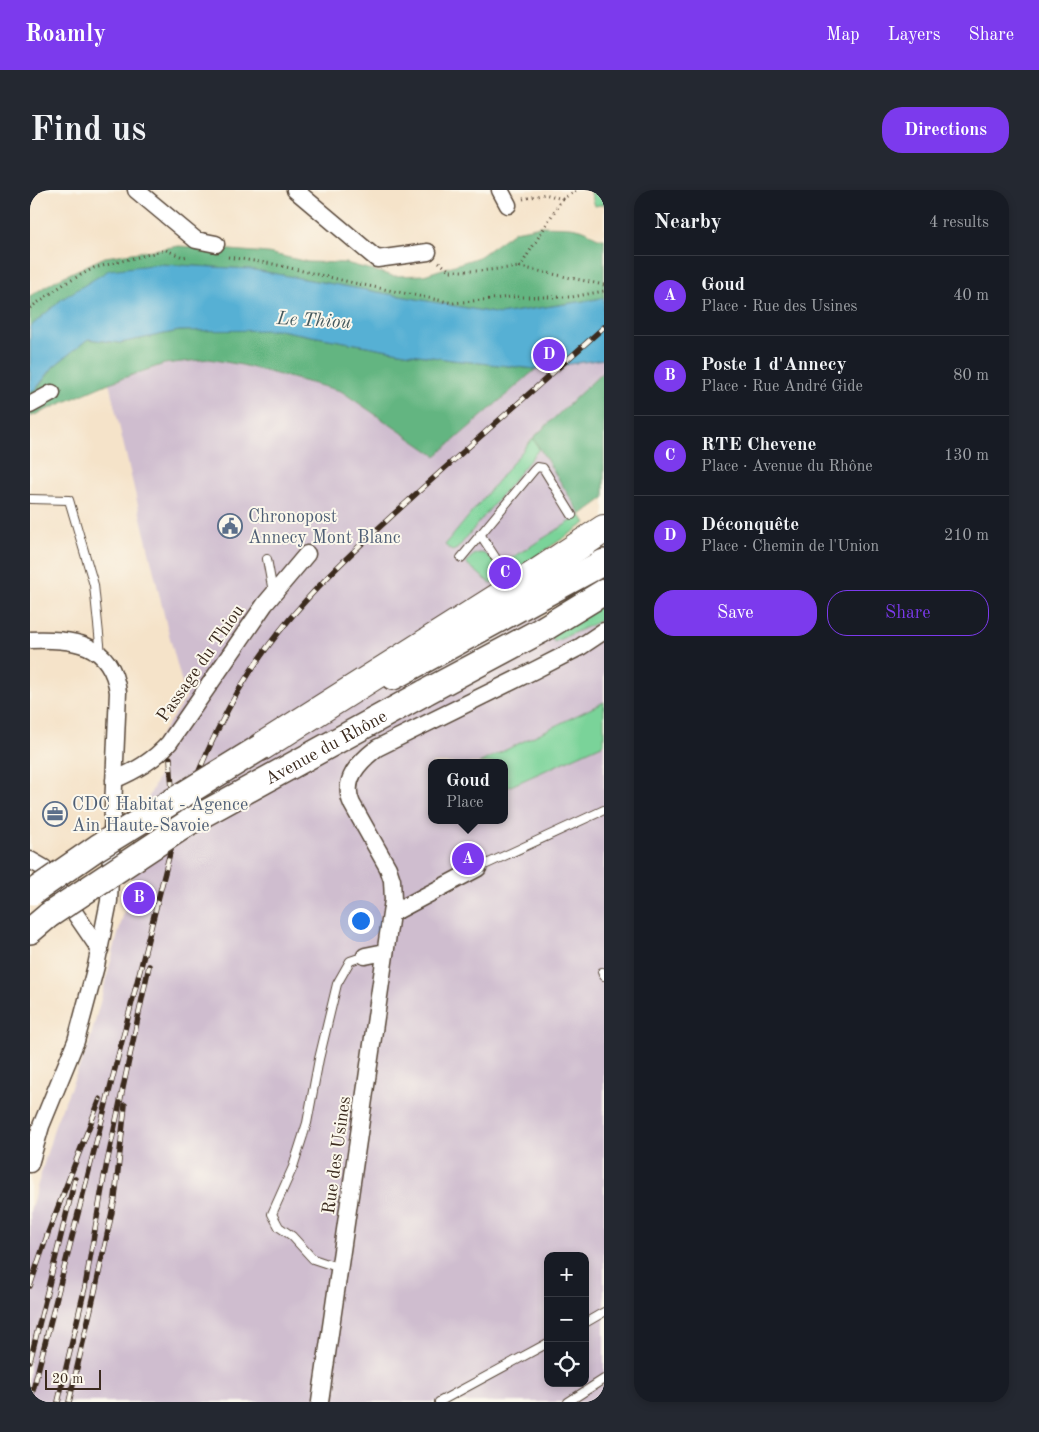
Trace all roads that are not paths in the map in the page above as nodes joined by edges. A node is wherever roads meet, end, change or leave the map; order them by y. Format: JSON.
{"nodes":[{"id":1,"x":136,"y":190,"type":"edge"},
{"id":2,"x":295,"y":190,"type":"edge"},
{"id":3,"x":500,"y":190,"type":"edge"},
{"id":4,"x":508,"y":205,"type":"road end"},
{"id":5,"x":216,"y":244,"type":"dead end"},
{"id":6,"x":428,"y":252,"type":"road end"},
{"id":7,"x":52,"y":393,"type":"dead end"},
{"id":8,"x":30,"y":406,"type":"edge"},
{"id":9,"x":30,"y":499,"type":"edge"},
{"id":10,"x":572,"y":515,"type":"dead end"},
{"id":11,"x":604,"y":529,"type":"edge"},
{"id":12,"x":480,"y":534,"type":"junction"},
{"id":13,"x":306,"y":554,"type":"dead end"},
{"id":14,"x":461,"y":558,"type":"dead end"},
{"id":15,"x":267,"y":559,"type":"dead end"},
{"id":16,"x":496,"y":560,"type":"dead end"},
{"id":17,"x":604,"y":562,"type":"edge"},
{"id":18,"x":604,"y":592,"type":"edge"},
{"id":19,"x":273,"y":594,"type":"junction"},
{"id":20,"x":604,"y":631,"type":"edge"},
{"id":21,"x":30,"y":640,"type":"edge"},
{"id":22,"x":101,"y":656,"type":"junction"},
{"id":23,"x":261,"y":747,"type":"junction"},
{"id":24,"x":114,"y":780,"type":"junction"},
{"id":25,"x":604,"y":810,"type":"edge"},
{"id":26,"x":30,"y":860,"type":"edge"},
{"id":27,"x":478,"y":868,"type":"joint"},
{"id":28,"x":32,"y":893,"type":"edge"},
{"id":29,"x":391,"y":914,"type":"junction"},
{"id":30,"x":30,"y":931,"type":"edge"},
{"id":31,"x":100,"y":950,"type":"junction"},
{"id":32,"x":385,"y":952,"type":"junction"},
{"id":33,"x":365,"y":956,"type":"joint"},
{"id":34,"x":30,"y":1164,"type":"edge"},
{"id":35,"x":340,"y":1268,"type":"junction"},
{"id":36,"x":604,"y":1312,"type":"edge"},
{"id":37,"x":589,"y":1321,"type":"edge"},
{"id":38,"x":544,"y":1345,"type":"edge"},
{"id":39,"x":604,"y":1379,"type":"edge"},
{"id":40,"x":320,"y":1402,"type":"edge"},
{"id":41,"x":439,"y":1402,"type":"edge"},
{"id":42,"x":568,"y":1402,"type":"edge"}],
"edges":[{"from":1,"to":5,"type":"street"},
{"from":2,"to":6,"type":"street"},
{"from":3,"to":4,"type":"street"},
{"from":7,"to":8,"type":"street"},
{"from":9,"to":22,"type":"lane"},
{"from":10,"to":12,"type":"lane"},
{"from":11,"to":23,"type":"highway"},
{"from":12,"to":14,"type":"lane"},
{"from":12,"to":16,"type":"lane"},
{"from":13,"to":19,"type":"street","name":"Passage du Thiou"},
{"from":15,"to":19,"type":"lane"},
{"from":17,"to":23,"type":"main road","name":"Avenue du Rhône"},
{"from":18,"to":30,"type":"main road","name":"Avenue du Rhône","bridge":true},
{"from":19,"to":24,"type":"street","name":"Passage du Thiou"},
{"from":20,"to":29,"type":"street","name":"Rue des Usines"},
{"from":21,"to":22,"type":"street"},
{"from":22,"to":24,"type":"street"},
{"from":23,"to":28,"type":"main road","name":"Avenue du Rhône","bridge":true},
{"from":24,"to":31,"type":"street"},
{"from":25,"to":27,"type":"lane"},
{"from":26,"to":31,"type":"street"},
{"from":27,"to":29,"type":"street"},
{"from":29,"to":32,"type":"street","name":"Rue des Usines"},
{"from":31,"to":34,"type":"street"},
{"from":32,"to":33,"type":"street"},
{"from":32,"to":35,"type":"street","name":"Rue des Usines"},
{"from":33,"to":35,"type":"lane"},
{"from":35,"to":40,"type":"street","name":"Rue des Usines"},
{"from":36,"to":37,"type":"lane"},
{"from":38,"to":41,"type":"lane"},
{"from":39,"to":42,"type":"lane"}]}
